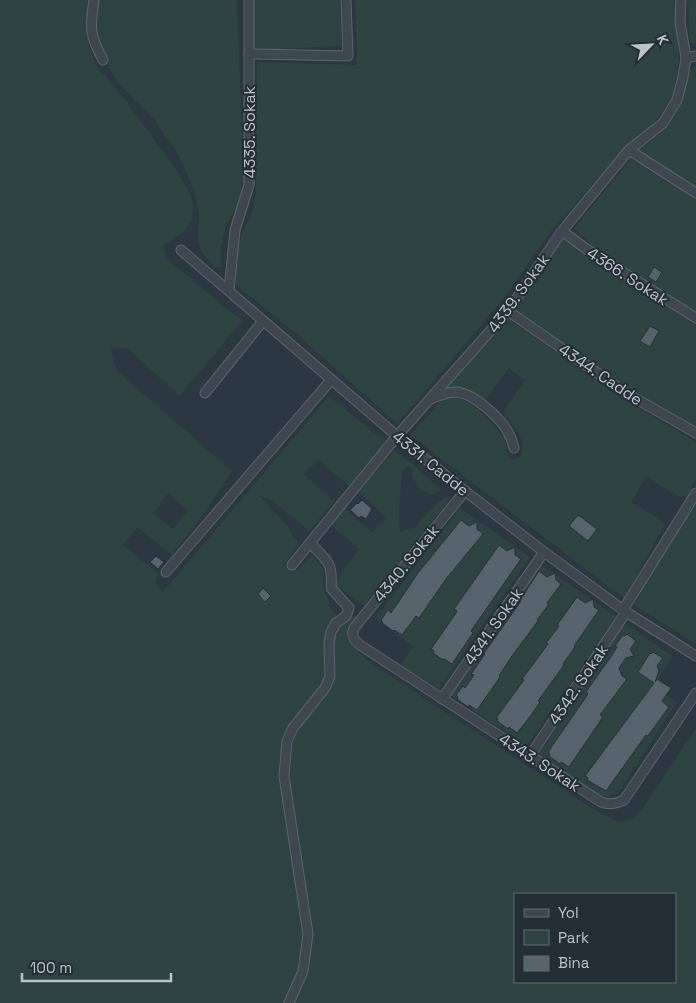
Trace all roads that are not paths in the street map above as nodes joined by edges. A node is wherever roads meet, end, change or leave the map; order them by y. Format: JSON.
{"nodes":[{"id":1,"x":94,"y":0,"type":"edge"},
{"id":2,"x":248,"y":0,"type":"edge"},
{"id":3,"x":346,"y":0,"type":"edge"},
{"id":4,"x":681,"y":0,"type":"edge"},
{"id":5,"x":249,"y":54,"type":"junction"},
{"id":6,"x":696,"y":56,"type":"edge"},
{"id":7,"x":686,"y":58,"type":"junction"},
{"id":8,"x":103,"y":60,"type":"dead end"},
{"id":9,"x":629,"y":150,"type":"junction"},
{"id":10,"x":696,"y":193,"type":"edge"},
{"id":11,"x":562,"y":230,"type":"junction"},
{"id":12,"x":180,"y":250,"type":"dead end"},
{"id":13,"x":228,"y":291,"type":"junction"},
{"id":14,"x":508,"y":311,"type":"junction"},
{"id":15,"x":696,"y":318,"type":"edge"},
{"id":16,"x":263,"y":321,"type":"junction"},
{"id":17,"x":332,"y":380,"type":"junction"},
{"id":18,"x":205,"y":393,"type":"dead end"},
{"id":19,"x":430,"y":399,"type":"junction"},
{"id":20,"x":696,"y":433,"type":"edge"},
{"id":21,"x":397,"y":436,"type":"junction"},
{"id":22,"x":514,"y":448,"type":"dead end"},
{"id":23,"x":465,"y":491,"type":"junction"},
{"id":24,"x":696,"y":493,"type":"edge"},
{"id":25,"x":310,"y":543,"type":"junction"},
{"id":26,"x":544,"y":552,"type":"junction"},
{"id":27,"x":292,"y":564,"type":"dead end"},
{"id":28,"x":166,"y":572,"type":"dead end"},
{"id":29,"x":625,"y":611,"type":"junction"},
{"id":30,"x":353,"y":637,"type":"joint"},
{"id":31,"x":696,"y":656,"type":"edge"},
{"id":32,"x":696,"y":693,"type":"edge"},
{"id":33,"x":442,"y":699,"type":"junction"},
{"id":34,"x":530,"y":756,"type":"junction"},
{"id":35,"x":289,"y":1003,"type":"edge"}],
"edges":[{"from":1,"to":8,"type":"street"},
{"from":2,"to":5,"type":"street","name":"4335. Sokak"},
{"from":3,"to":5,"type":"street"},
{"from":4,"to":7,"type":"street","name":"4339. Sokak"},
{"from":5,"to":13,"type":"street","name":"4335. Sokak"},
{"from":6,"to":7,"type":"street"},
{"from":7,"to":9,"type":"street","name":"4339. Sokak"},
{"from":9,"to":10,"type":"street"},
{"from":9,"to":11,"type":"street","name":"4339. Sokak"},
{"from":11,"to":14,"type":"street","name":"4339. Sokak"},
{"from":11,"to":15,"type":"street","name":"4366. Sokak"},
{"from":12,"to":13,"type":"street","name":"4331. Cadde"},
{"from":13,"to":16,"type":"street","name":"4331. Cadde"},
{"from":14,"to":19,"type":"street","name":"4339. Sokak"},
{"from":14,"to":20,"type":"street","name":"4344. Cadde"},
{"from":16,"to":17,"type":"street","name":"4331. Cadde"},
{"from":16,"to":18,"type":"street"},
{"from":17,"to":21,"type":"street","name":"4331. Cadde"},
{"from":17,"to":28,"type":"street"},
{"from":19,"to":21,"type":"street","name":"4339. Sokak"},
{"from":19,"to":22,"type":"street"},
{"from":21,"to":23,"type":"street","name":"4331. Cadde"},
{"from":21,"to":25,"type":"street","name":"4339. Sokak"},
{"from":23,"to":26,"type":"street","name":"4331. Cadde"},
{"from":23,"to":30,"type":"street","name":"4340. Sokak"},
{"from":24,"to":29,"type":"street","name":"4342. Sokak"},
{"from":25,"to":27,"type":"street","name":"4339. Sokak"},
{"from":25,"to":35,"type":"street"},
{"from":26,"to":29,"type":"street","name":"4331. Cadde"},
{"from":26,"to":33,"type":"street","name":"4341. Sokak"},
{"from":29,"to":31,"type":"street","name":"4331. Cadde"},
{"from":29,"to":34,"type":"street","name":"4342. Sokak"},
{"from":30,"to":33,"type":"street","name":"4343. Sokak"},
{"from":32,"to":34,"type":"street","name":"4343. Sokak"},
{"from":33,"to":34,"type":"street","name":"4343. Sokak"}]}
